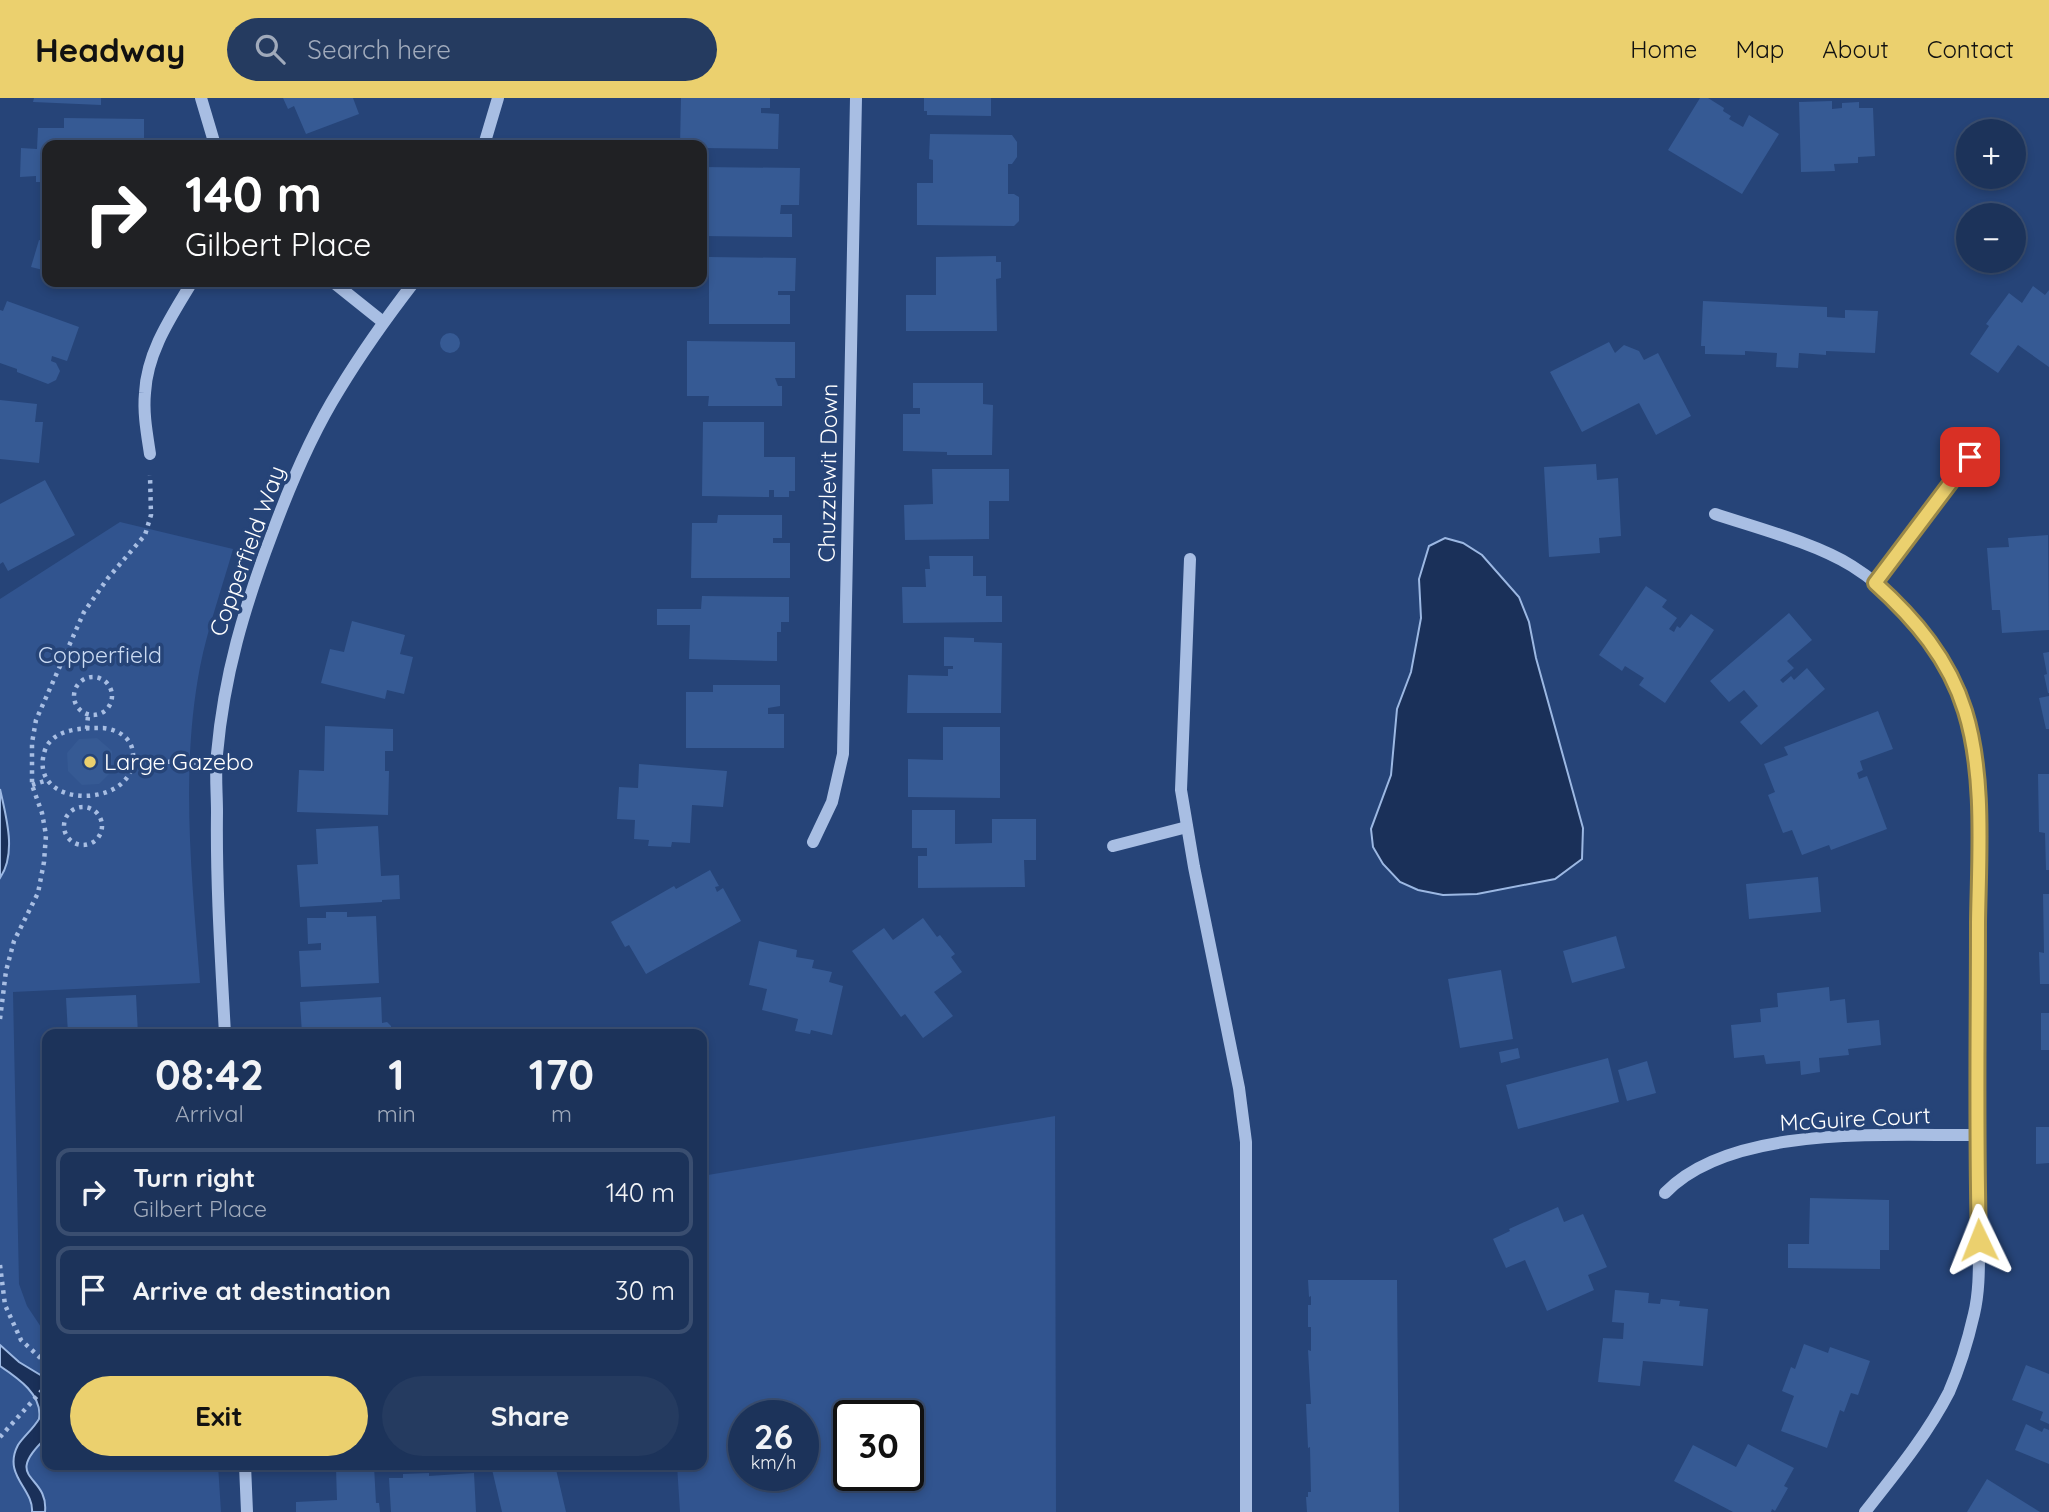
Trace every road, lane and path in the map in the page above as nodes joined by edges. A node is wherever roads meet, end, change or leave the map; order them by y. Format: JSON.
{"nodes":[{"id":1,"x":201,"y":98,"type":"edge"},
{"id":2,"x":498,"y":98,"type":"edge"},
{"id":3,"x":856,"y":98,"type":"edge"},
{"id":4,"x":214,"y":140,"type":"edge"},
{"id":5,"x":485,"y":140,"type":"edge"},
{"id":6,"x":189,"y":287,"type":"edge"},
{"id":7,"x":339,"y":287,"type":"edge"},
{"id":8,"x":410,"y":287,"type":"edge"},
{"id":9,"x":383,"y":322,"type":"junction"},
{"id":10,"x":150,"y":454,"type":"joint"},
{"id":11,"x":1970,"y":457,"type":"dead end"},
{"id":12,"x":1715,"y":514,"type":"dead end"},
{"id":13,"x":1190,"y":559,"type":"dead end"},
{"id":14,"x":1875,"y":583,"type":"junction"},
{"id":15,"x":88,"y":715,"type":"junction"},
{"id":16,"x":87,"y":729,"type":"junction"},
{"id":17,"x":134,"y":760,"type":"junction"},
{"id":18,"x":217,"y":764,"type":"junction"},
{"id":19,"x":48,"y":780,"type":"junction"},
{"id":20,"x":32,"y":785,"type":"junction"},
{"id":21,"x":86,"y":796,"type":"junction"},
{"id":22,"x":85,"y":808,"type":"junction"},
{"id":23,"x":1187,"y":827,"type":"junction"},
{"id":24,"x":813,"y":842,"type":"dead end"},
{"id":25,"x":1113,"y":846,"type":"dead end"},
{"id":26,"x":0,"y":1019,"type":"edge"},
{"id":27,"x":225,"y":1029,"type":"edge"},
{"id":28,"x":1976,"y":1135,"type":"junction"},
{"id":29,"x":1665,"y":1194,"type":"dead end"},
{"id":30,"x":0,"y":1265,"type":"edge"},
{"id":31,"x":42,"y":1359,"type":"edge"},
{"id":32,"x":42,"y":1390,"type":"edge"},
{"id":33,"x":0,"y":1437,"type":"edge"},
{"id":34,"x":244,"y":1470,"type":"edge"},
{"id":35,"x":247,"y":1512,"type":"edge"},
{"id":36,"x":1246,"y":1512,"type":"edge"},
{"id":37,"x":1865,"y":1512,"type":"edge"}],
"edges":[{"from":1,"to":4,"type":"street"},
{"from":2,"to":5,"type":"street"},
{"from":3,"to":24,"type":"street","name":"Chuzzlewit Down"},
{"from":6,"to":10,"type":"street"},
{"from":7,"to":9,"type":"street"},
{"from":8,"to":9,"type":"street","name":"Copperfield Way"},
{"from":9,"to":18,"type":"street","name":"Copperfield Way"},
{"from":10,"to":20,"type":"path"},
{"from":11,"to":14,"type":"street"},
{"from":12,"to":14,"type":"street"},
{"from":13,"to":23,"type":"street"},
{"from":14,"to":28,"type":"street"},
{"from":15,"to":15,"type":"path"},
{"from":15,"to":16,"type":"path"},
{"from":16,"to":17,"type":"path"},
{"from":16,"to":19,"type":"path"},
{"from":17,"to":18,"type":"path"},
{"from":17,"to":21,"type":"path"},
{"from":18,"to":27,"type":"street","name":"Copperfield Way"},
{"from":19,"to":20,"type":"path"},
{"from":19,"to":21,"type":"path"},
{"from":20,"to":26,"type":"path"},
{"from":21,"to":22,"type":"path"},
{"from":22,"to":22,"type":"path"},
{"from":23,"to":25,"type":"street"},
{"from":23,"to":36,"type":"street"},
{"from":28,"to":29,"type":"street","name":"McGuire Court"},
{"from":28,"to":37,"type":"street"},
{"from":30,"to":31,"type":"path"},
{"from":32,"to":33,"type":"path"},
{"from":34,"to":35,"type":"street"}]}
